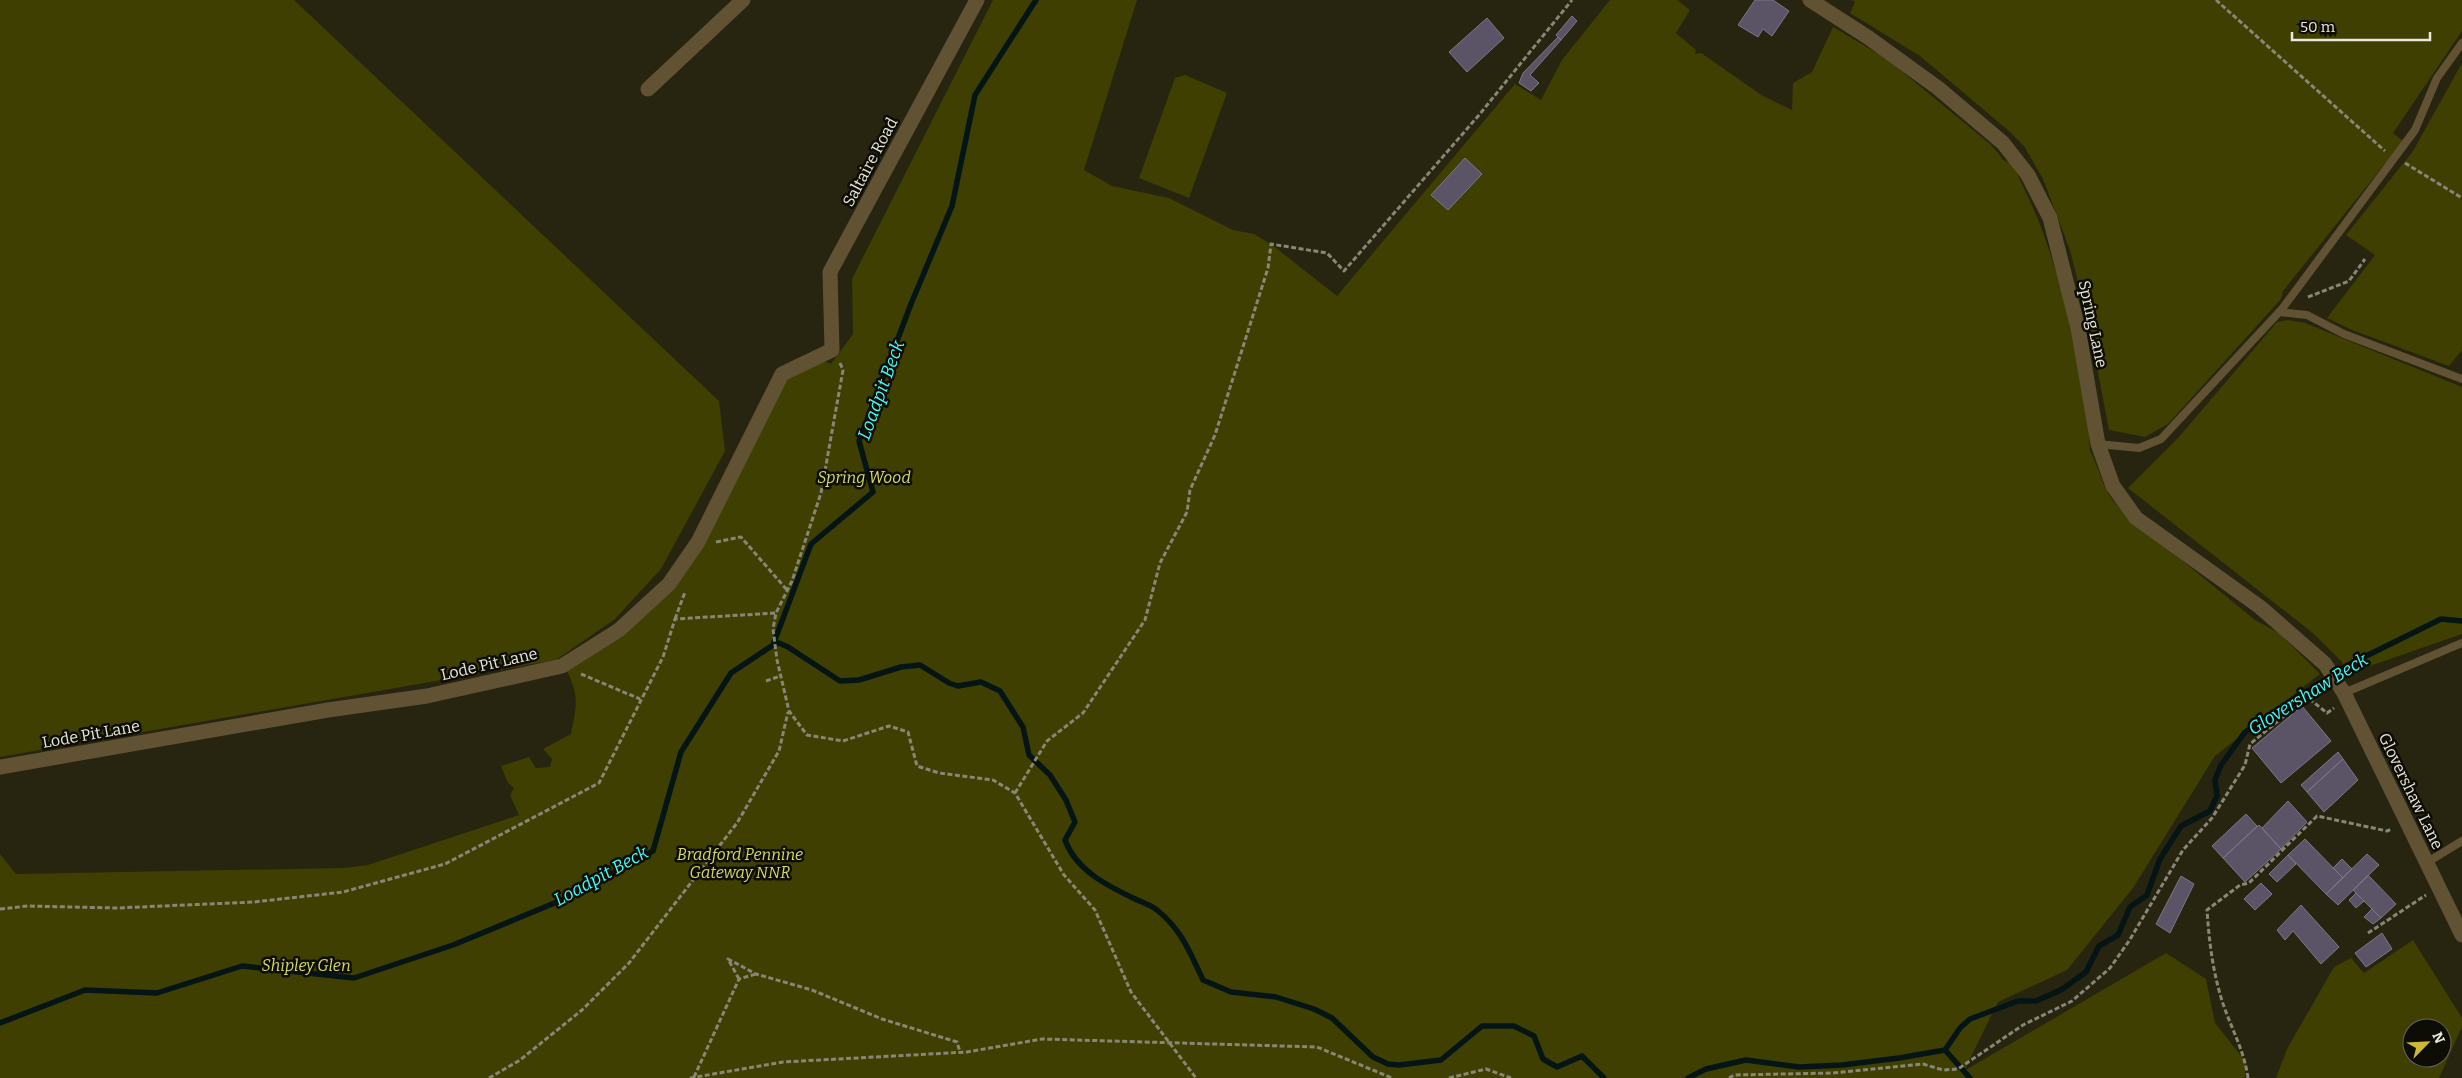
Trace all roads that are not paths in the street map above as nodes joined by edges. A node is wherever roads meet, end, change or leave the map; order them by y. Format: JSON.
{"nodes":[{"id":1,"x":744,"y":0,"type":"edge"},
{"id":2,"x":977,"y":0,"type":"edge"},
{"id":3,"x":1810,"y":0,"type":"edge"},
{"id":4,"x":2462,"y":43,"type":"edge"},
{"id":5,"x":648,"y":89,"type":"dead end"},
{"id":6,"x":2279,"y":312,"type":"junction"},
{"id":7,"x":832,"y":350,"type":"joint"},
{"id":8,"x":2462,"y":379,"type":"edge"},
{"id":9,"x":2098,"y":444,"type":"junction"},
{"id":10,"x":2462,"y":643,"type":"edge"},
{"id":11,"x":2326,"y":664,"type":"joint"},
{"id":12,"x":2340,"y":687,"type":"junction"},
{"id":13,"x":0,"y":767,"type":"edge"},
{"id":14,"x":2462,"y":841,"type":"edge"},
{"id":15,"x":2426,"y":863,"type":"junction"},
{"id":16,"x":2462,"y":936,"type":"edge"}],
"edges":[{"from":1,"to":5,"type":"street"},
{"from":2,"to":7,"type":"street","name":"Saltaire Road"},
{"from":3,"to":9,"type":"street","name":"Spring Lane"},
{"from":4,"to":6,"type":"lane"},
{"from":6,"to":8,"type":"lane"},
{"from":6,"to":9,"type":"lane"},
{"from":7,"to":13,"type":"street","name":"Lode Pit Lane"},
{"from":9,"to":11,"type":"street","name":"Spring Lane"},
{"from":10,"to":12,"type":"lane"},
{"from":11,"to":12,"type":"street","name":"Glovershaw Lane"},
{"from":12,"to":15,"type":"street","name":"Glovershaw Lane"},
{"from":14,"to":15,"type":"lane"},
{"from":15,"to":16,"type":"street","name":"Glovershaw Lane"}]}
